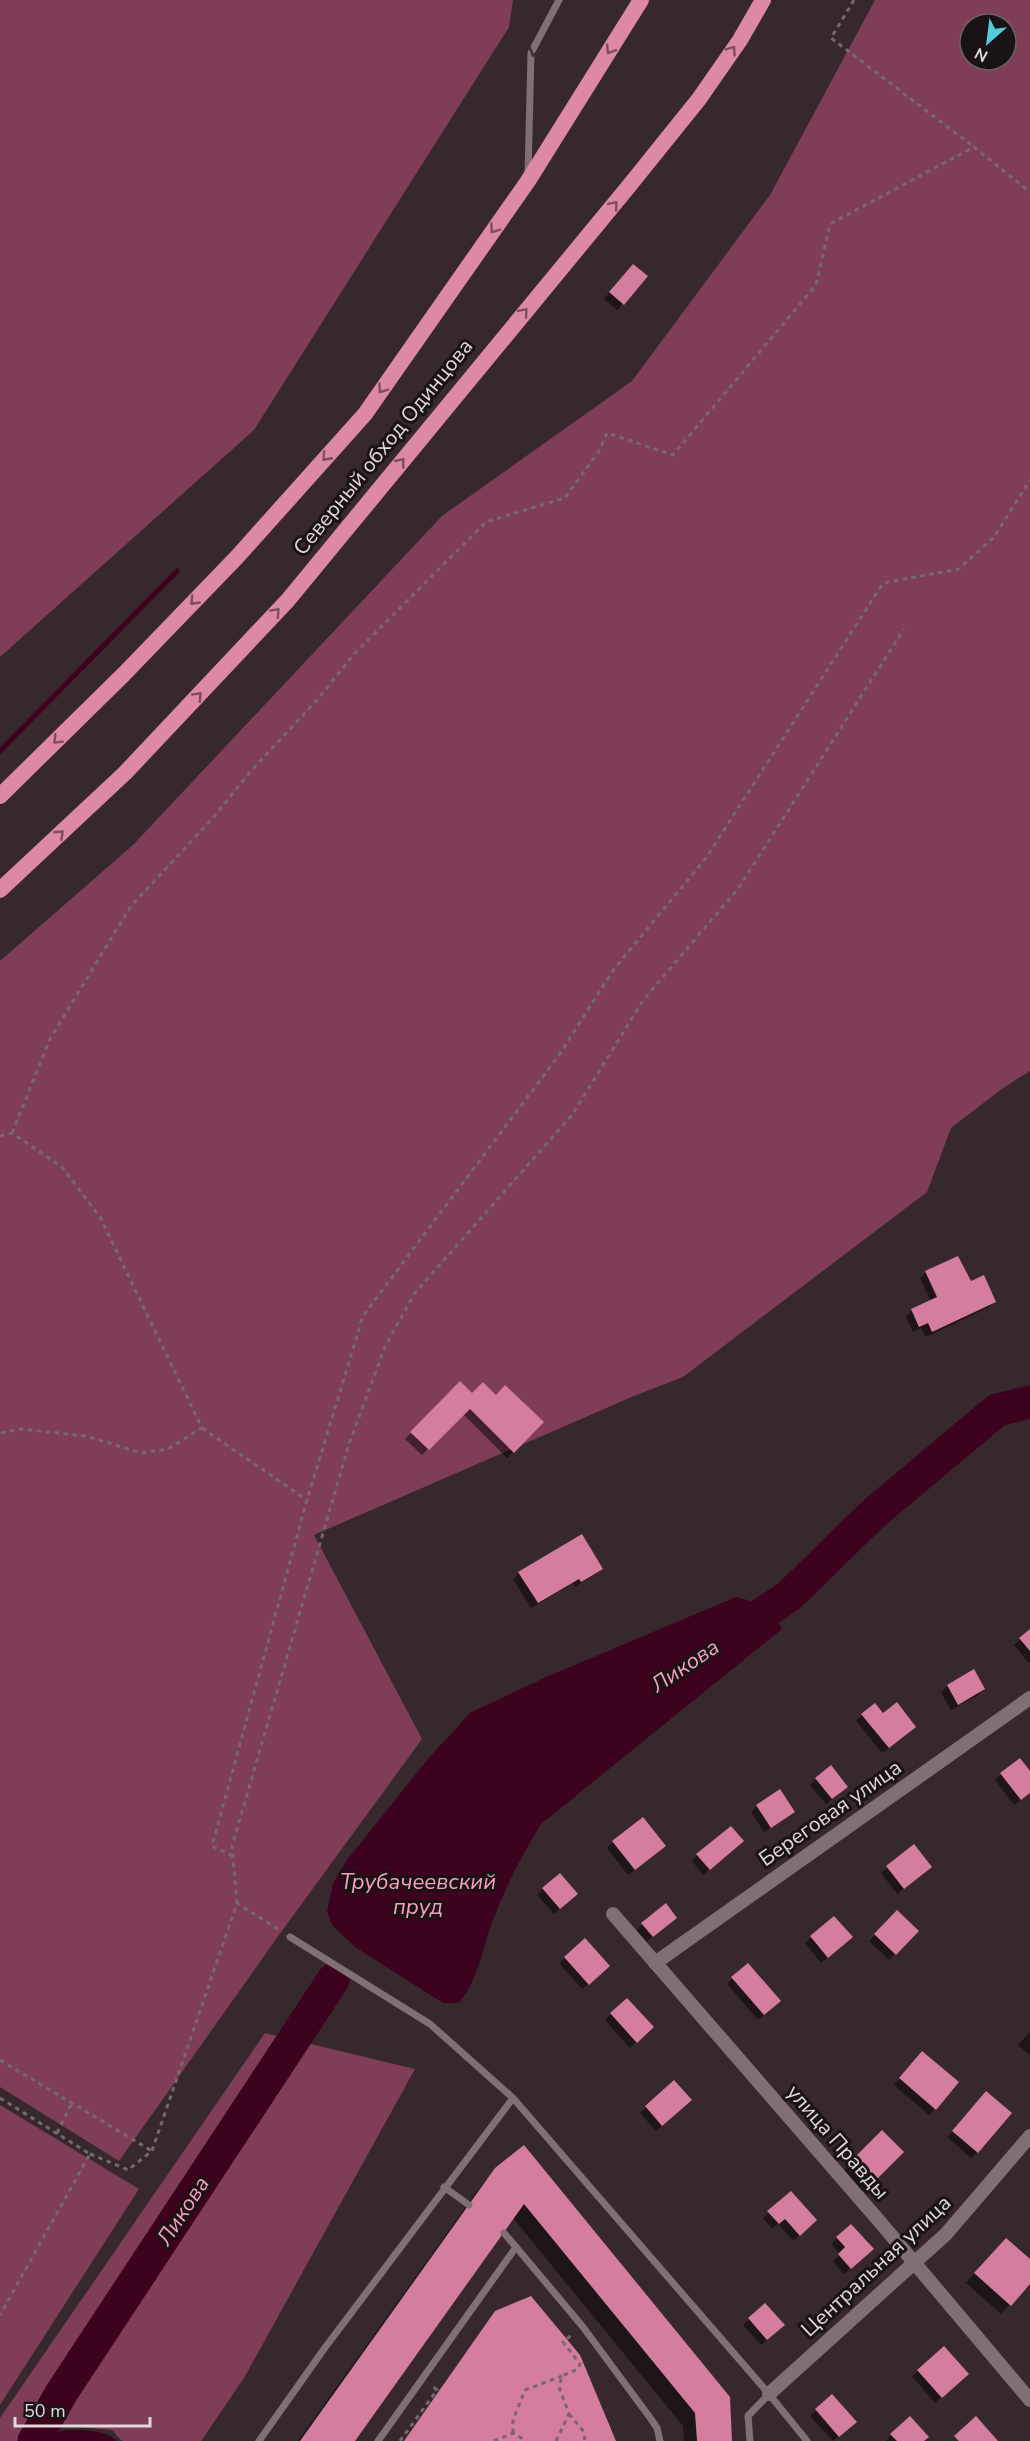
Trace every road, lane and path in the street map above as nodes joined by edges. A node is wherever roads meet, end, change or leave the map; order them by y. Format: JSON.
{"nodes":[{"id":1,"x":559,"y":0,"type":"edge"},
{"id":2,"x":641,"y":0,"type":"edge"},
{"id":3,"x":763,"y":0,"type":"edge"},
{"id":4,"x":854,"y":0,"type":"edge"},
{"id":5,"x":974,"y":147,"type":"junction"},
{"id":6,"x":528,"y":181,"type":"junction"},
{"id":7,"x":1030,"y":192,"type":"edge"},
{"id":8,"x":1030,"y":480,"type":"edge"},
{"id":9,"x":904,"y":629,"type":"dead end"},
{"id":10,"x":0,"y":796,"type":"edge"},
{"id":11,"x":0,"y":890,"type":"edge"},
{"id":12,"x":12,"y":1133,"type":"junction"},
{"id":13,"x":0,"y":1136,"type":"edge"},
{"id":14,"x":202,"y":1428,"type":"junction"},
{"id":15,"x":0,"y":1433,"type":"edge"},
{"id":16,"x":307,"y":1500,"type":"junction"},
{"id":17,"x":1030,"y":1698,"type":"edge"},
{"id":18,"x":233,"y":1856,"type":"junction"},
{"id":19,"x":237,"y":1904,"type":"junction"},
{"id":20,"x":613,"y":1914,"type":"dead end"},
{"id":21,"x":290,"y":1937,"type":"joint"},
{"id":22,"x":655,"y":1963,"type":"junction"},
{"id":23,"x":0,"y":2060,"type":"edge"},
{"id":24,"x":0,"y":2098,"type":"edge"},
{"id":25,"x":513,"y":2098,"type":"junction"},
{"id":26,"x":72,"y":2103,"type":"junction"},
{"id":27,"x":57,"y":2133,"type":"junction"},
{"id":28,"x":1030,"y":2136,"type":"edge"},
{"id":29,"x":152,"y":2151,"type":"junction"},
{"id":30,"x":90,"y":2154,"type":"junction"},
{"id":31,"x":444,"y":2187,"type":"junction"},
{"id":32,"x":469,"y":2205,"type":"dead end"},
{"id":33,"x":504,"y":2233,"type":"dead end"},
{"id":34,"x":516,"y":2247,"type":"junction"},
{"id":35,"x":914,"y":2264,"type":"junction"},
{"id":36,"x":0,"y":2315,"type":"edge"},
{"id":37,"x":571,"y":2335,"type":"dead end"},
{"id":38,"x":562,"y":2376,"type":"junction"},
{"id":39,"x":438,"y":2390,"type":"dead end"},
{"id":40,"x":770,"y":2394,"type":"junction"},
{"id":41,"x":1030,"y":2400,"type":"edge"},
{"id":42,"x":569,"y":2414,"type":"junction"},
{"id":43,"x":513,"y":2433,"type":"junction"},
{"id":44,"x":259,"y":2441,"type":"edge"},
{"id":45,"x":378,"y":2441,"type":"edge"},
{"id":46,"x":400,"y":2441,"type":"edge"},
{"id":47,"x":494,"y":2441,"type":"edge"},
{"id":48,"x":526,"y":2441,"type":"edge"},
{"id":49,"x":556,"y":2441,"type":"edge"},
{"id":50,"x":585,"y":2441,"type":"edge"},
{"id":51,"x":660,"y":2441,"type":"edge"},
{"id":52,"x":750,"y":2441,"type":"edge"},
{"id":53,"x":807,"y":2441,"type":"edge"}],
"edges":[{"from":1,"to":6,"type":"lane","one_way":true},
{"from":2,"to":6,"type":"highway","name":"Северный обход Одинцова","one_way":true},
{"from":11,"to":3,"type":"highway","name":"Северный обход Одинцова","one_way":true},
{"from":4,"to":5,"type":"path"},
{"from":5,"to":7,"type":"path"},
{"from":5,"to":12,"type":"path"},
{"from":6,"to":10,"type":"highway","name":"Северный обход Одинцова","one_way":true},
{"from":8,"to":16,"type":"path"},
{"from":9,"to":18,"type":"path"},
{"from":12,"to":13,"type":"path"},
{"from":12,"to":14,"type":"path"},
{"from":14,"to":15,"type":"path"},
{"from":14,"to":16,"type":"path"},
{"from":16,"to":18,"type":"path"},
{"from":17,"to":22,"type":"street","name":"Береговая улица"},
{"from":18,"to":19,"type":"path"},
{"from":19,"to":21,"type":"path"},
{"from":19,"to":29,"type":"path"},
{"from":20,"to":22,"type":"street","name":"улица Правды"},
{"from":21,"to":25,"type":"lane"},
{"from":22,"to":35,"type":"street","name":"улица Правды"},
{"from":23,"to":26,"type":"path"},
{"from":24,"to":27,"type":"path"},
{"from":25,"to":31,"type":"lane"},
{"from":25,"to":40,"type":"lane"},
{"from":26,"to":27,"type":"path"},
{"from":26,"to":29,"type":"path"},
{"from":27,"to":30,"type":"path"},
{"from":28,"to":35,"type":"street","name":"Центральная улица"},
{"from":29,"to":30,"type":"path"},
{"from":30,"to":36,"type":"path"},
{"from":31,"to":32,"type":"lane"},
{"from":31,"to":44,"type":"lane"},
{"from":33,"to":34,"type":"lane"},
{"from":34,"to":45,"type":"lane"},
{"from":34,"to":51,"type":"lane"},
{"from":35,"to":40,"type":"street","name":"Центральная улица"},
{"from":35,"to":41,"type":"street","name":"улица Правды"},
{"from":37,"to":38,"type":"path"},
{"from":38,"to":42,"type":"path"},
{"from":38,"to":43,"type":"path"},
{"from":39,"to":46,"type":"path"},
{"from":40,"to":52,"type":"lane"},
{"from":40,"to":53,"type":"lane"},
{"from":42,"to":49,"type":"path"},
{"from":42,"to":50,"type":"path"},
{"from":43,"to":47,"type":"path"},
{"from":43,"to":48,"type":"path"}]}
